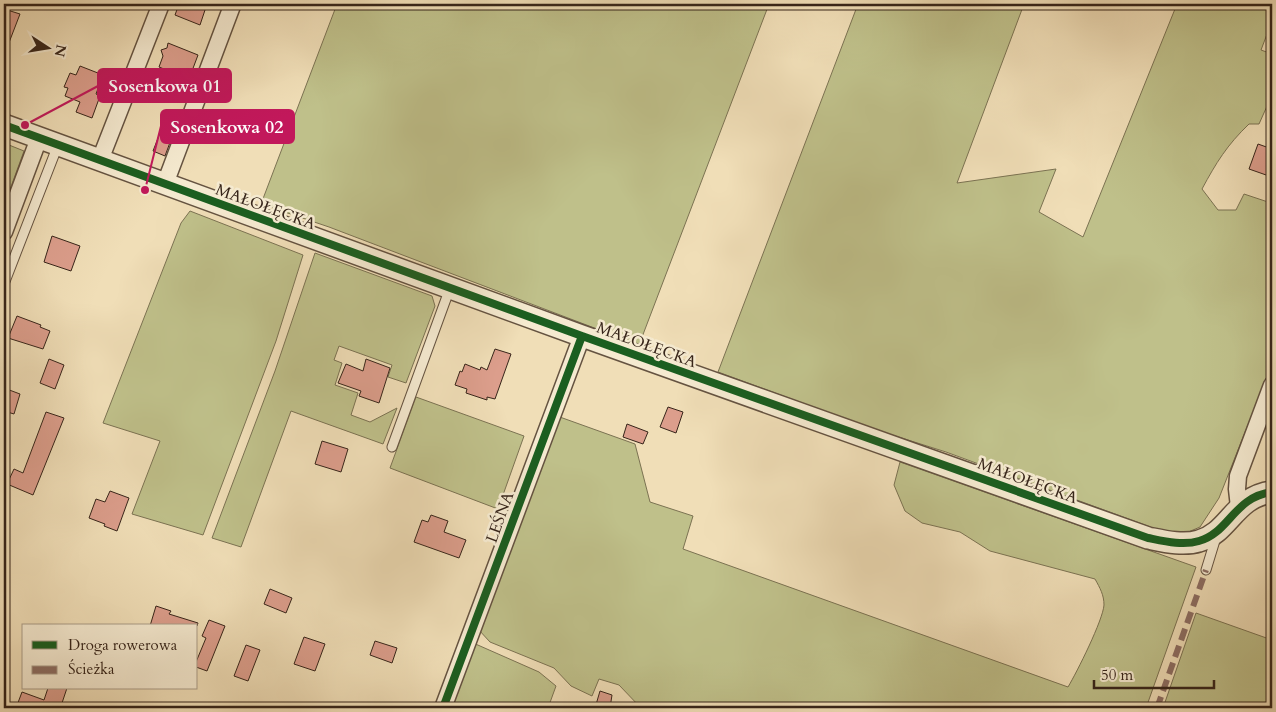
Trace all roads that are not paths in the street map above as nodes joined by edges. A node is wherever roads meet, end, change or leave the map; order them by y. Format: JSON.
{"nodes":[{"id":1,"x":161,"y":4,"type":"edge"},
{"id":2,"x":232,"y":6,"type":"dead end"},
{"id":3,"x":4,"y":125,"type":"edge"},
{"id":4,"x":49,"y":142,"type":"junction"},
{"id":5,"x":100,"y":160,"type":"junction"},
{"id":6,"x":165,"y":184,"type":"junction"},
{"id":7,"x":4,"y":232,"type":"edge"},
{"id":8,"x":4,"y":284,"type":"edge"},
{"id":9,"x":450,"y":288,"type":"junction"},
{"id":10,"x":582,"y":336,"type":"junction"},
{"id":11,"x":1272,"y":385,"type":"edge"},
{"id":12,"x":392,"y":447,"type":"dead end"},
{"id":13,"x":1272,"y":492,"type":"edge"},
{"id":14,"x":1239,"y":507,"type":"junction"},
{"id":15,"x":1217,"y":531,"type":"junction"},
{"id":16,"x":1206,"y":570,"type":"dead end"},
{"id":17,"x":442,"y":708,"type":"edge"}],
"edges":[{"from":1,"to":5,"type":"street"},
{"from":2,"to":6,"type":"street"},
{"from":3,"to":4,"type":"street","name":"MAŁOŁĘCKA"},
{"from":4,"to":5,"type":"street","name":"MAŁOŁĘCKA"},
{"from":4,"to":7,"type":"street"},
{"from":4,"to":8,"type":"lane"},
{"from":5,"to":6,"type":"street","name":"MAŁOŁĘCKA"},
{"from":6,"to":9,"type":"street","name":"MAŁOŁĘCKA"},
{"from":9,"to":10,"type":"street","name":"MAŁOŁĘCKA"},
{"from":9,"to":12,"type":"lane"},
{"from":10,"to":15,"type":"street","name":"MAŁOŁĘCKA"},
{"from":10,"to":17,"type":"street","name":"LEŚNA"},
{"from":11,"to":14,"type":"street"},
{"from":13,"to":14,"type":"street","name":"MAŁOŁĘCKA"},
{"from":14,"to":15,"type":"street","name":"MAŁOŁĘCKA"},
{"from":15,"to":16,"type":"lane"}]}
